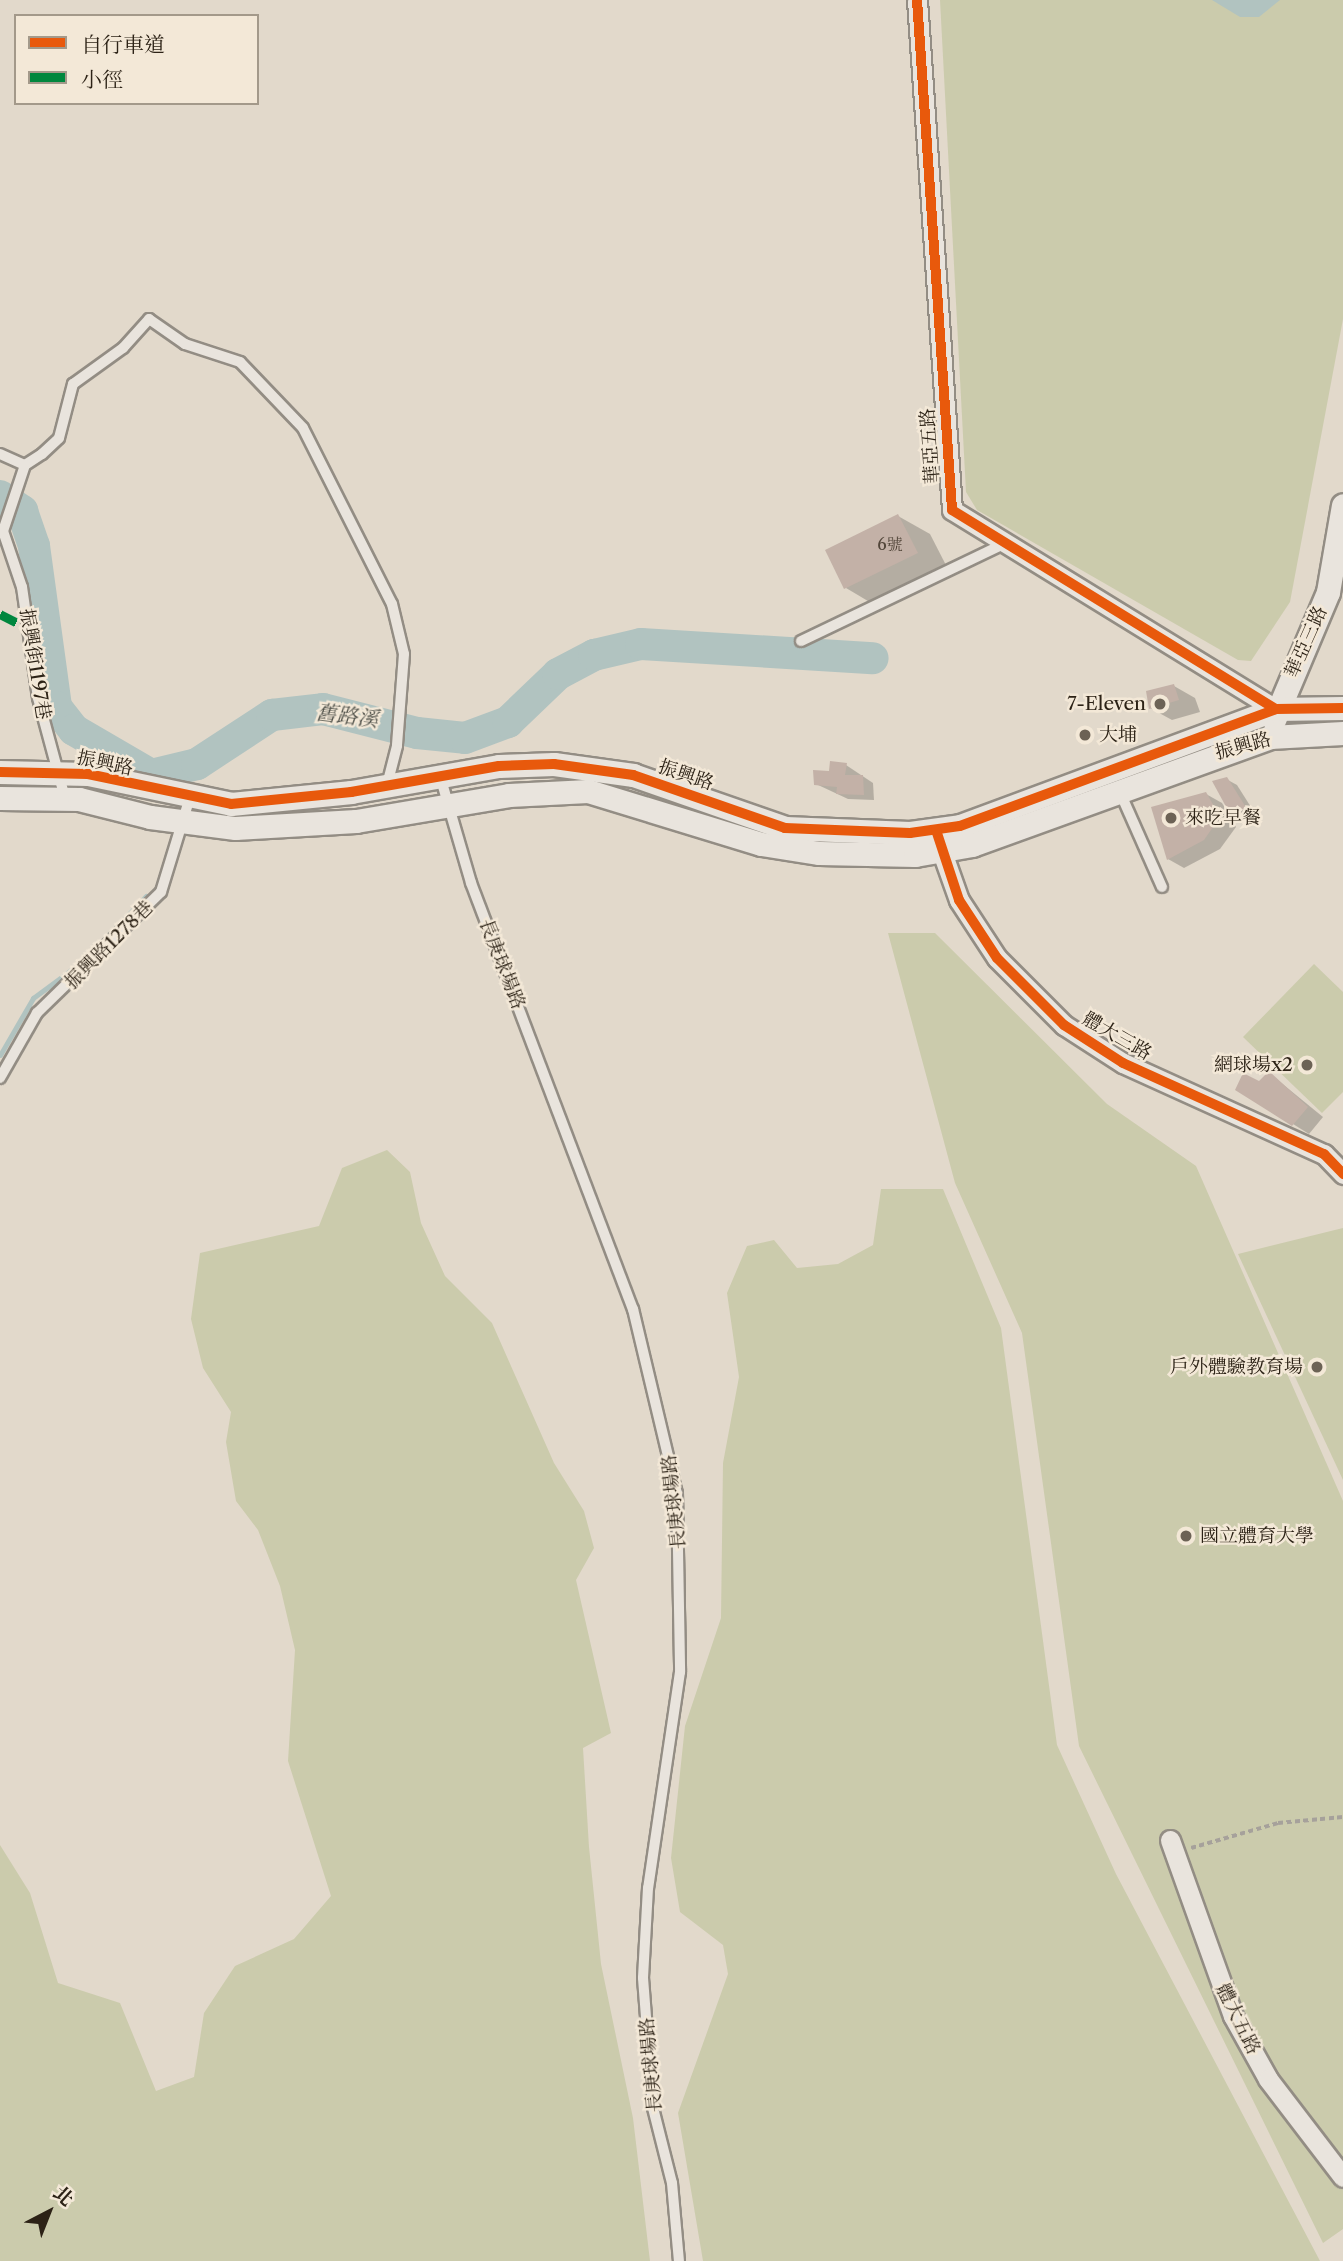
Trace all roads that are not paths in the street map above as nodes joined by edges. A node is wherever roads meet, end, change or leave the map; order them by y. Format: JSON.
{"nodes":[{"id":1,"x":917,"y":0,"type":"edge"},
{"id":2,"x":0,"y":454,"type":"edge"},
{"id":3,"x":25,"y":465,"type":"junction"},
{"id":4,"x":1343,"y":505,"type":"edge"},
{"id":5,"x":1001,"y":545,"type":"junction"},
{"id":6,"x":801,"y":641,"type":"dead end"},
{"id":7,"x":1343,"y":708,"type":"edge"},
{"id":8,"x":1276,"y":709,"type":"junction"},
{"id":9,"x":1343,"y":733,"type":"edge"},
{"id":10,"x":1270,"y":737,"type":"junction"},
{"id":11,"x":55,"y":771,"type":"junction"},
{"id":12,"x":0,"y":772,"type":"edge"},
{"id":13,"x":440,"y":776,"type":"junction"},
{"id":14,"x":386,"y":785,"type":"junction"},
{"id":15,"x":1118,"y":790,"type":"junction"},
{"id":16,"x":190,"y":797,"type":"junction"},
{"id":17,"x":0,"y":798,"type":"edge"},
{"id":18,"x":65,"y":799,"type":"junction"},
{"id":19,"x":448,"y":807,"type":"junction"},
{"id":20,"x":184,"y":822,"type":"junction"},
{"id":21,"x":939,"y":841,"type":"junction"},
{"id":22,"x":1162,"y":887,"type":"dead end"},
{"id":23,"x":0,"y":1078,"type":"edge"},
{"id":24,"x":1343,"y":1174,"type":"edge"},
{"id":25,"x":1172,"y":1848,"type":"road end"},
{"id":26,"x":1343,"y":2177,"type":"edge"},
{"id":27,"x":678,"y":2261,"type":"edge"}],
"edges":[{"from":1,"to":5,"type":"street","name":"華亞五路"},
{"from":2,"to":3,"type":"lane"},
{"from":3,"to":11,"type":"lane","name":"振興街1197巷"},
{"from":3,"to":14,"type":"lane"},
{"from":4,"to":8,"type":"street","name":"華亞三路"},
{"from":5,"to":6,"type":"lane"},
{"from":5,"to":8,"type":"street","name":"華亞五路"},
{"from":7,"to":8,"type":"street","name":"振興路"},
{"from":8,"to":10,"type":"street","name":"華亞三路"},
{"from":8,"to":21,"type":"street","name":"振興路"},
{"from":9,"to":10,"type":"street","name":"振興路"},
{"from":10,"to":15,"type":"street","name":"振興路"},
{"from":11,"to":12,"type":"street","name":"振興路"},
{"from":11,"to":16,"type":"street","name":"振興路"},
{"from":11,"to":18,"type":"lane","name":"振興街1197巷"},
{"from":13,"to":14,"type":"street","name":"振興路"},
{"from":13,"to":19,"type":"lane","name":"長庚球場路"},
{"from":13,"to":21,"type":"street","name":"振興路"},
{"from":14,"to":16,"type":"street","name":"振興路"},
{"from":15,"to":21,"type":"street","name":"振興路"},
{"from":15,"to":22,"type":"lane"},
{"from":16,"to":20,"type":"lane","name":"振興路1278巷"},
{"from":17,"to":18,"type":"street","name":"振興路"},
{"from":18,"to":20,"type":"street","name":"振興路"},
{"from":19,"to":20,"type":"street","name":"振興路"},
{"from":19,"to":21,"type":"street","name":"振興路"},
{"from":19,"to":27,"type":"lane","name":"長庚球場路"},
{"from":20,"to":23,"type":"lane","name":"振興路1278巷"},
{"from":21,"to":24,"type":"street","name":"體大三路"},
{"from":25,"to":26,"type":"street","name":"體大五路"}]}
